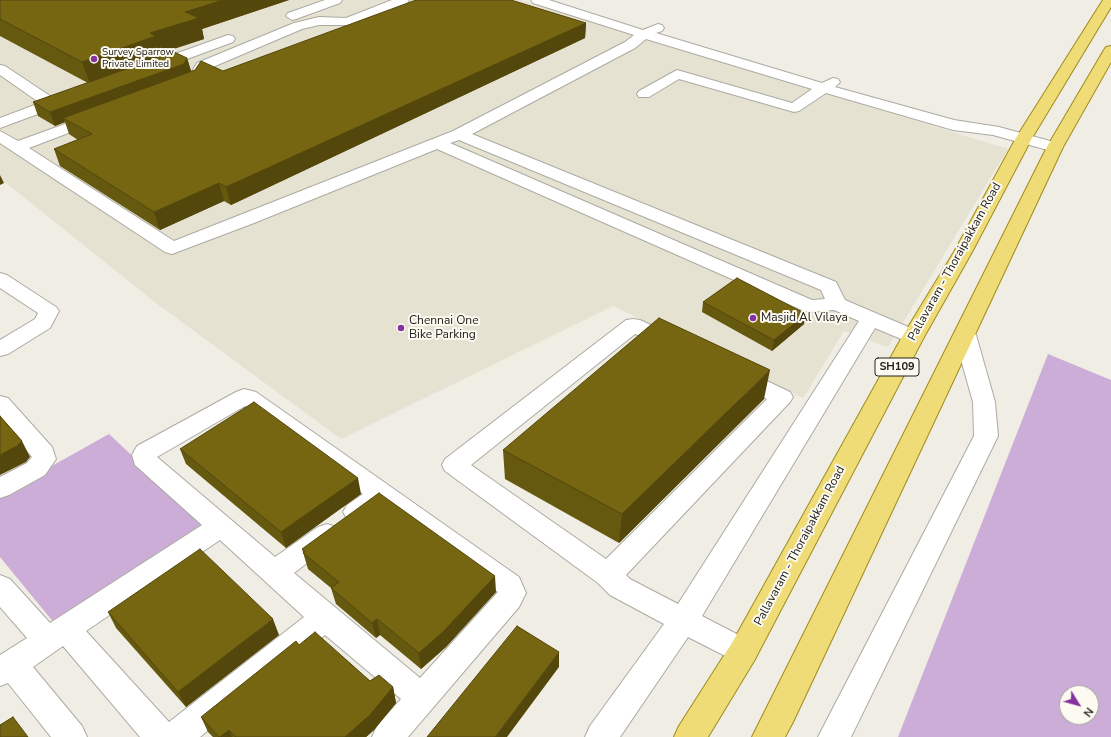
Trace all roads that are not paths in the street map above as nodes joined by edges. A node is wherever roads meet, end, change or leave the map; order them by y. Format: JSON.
{"nodes":[{"id":1,"x":336,"y":0,"type":"edge"},
{"id":2,"x":403,"y":0,"type":"edge"},
{"id":3,"x":538,"y":0,"type":"edge"},
{"id":4,"x":567,"y":0,"type":"edge"},
{"id":5,"x":1109,"y":0,"type":"edge"},
{"id":6,"x":658,"y":28,"type":"junction"},
{"id":7,"x":644,"y":34,"type":"junction"},
{"id":8,"x":615,"y":40,"type":"dead end"},
{"id":9,"x":630,"y":45,"type":"junction"},
{"id":10,"x":726,"y":47,"type":"junction"},
{"id":11,"x":1111,"y":50,"type":"edge"},
{"id":12,"x":712,"y":55,"type":"junction"},
{"id":13,"x":0,"y":69,"type":"edge"},
{"id":14,"x":143,"y":70,"type":"edge"},
{"id":15,"x":824,"y":88,"type":"junction"},
{"id":16,"x":172,"y":90,"type":"edge"},
{"id":17,"x":80,"y":93,"type":"edge"},
{"id":18,"x":644,"y":94,"type":"dead end"},
{"id":19,"x":51,"y":104,"type":"junction"},
{"id":20,"x":961,"y":113,"type":"dead end"},
{"id":21,"x":105,"y":114,"type":"edge"},
{"id":22,"x":0,"y":123,"type":"edge"},
{"id":23,"x":994,"y":130,"type":"junction"},
{"id":24,"x":459,"y":134,"type":"junction"},
{"id":25,"x":0,"y":136,"type":"edge"},
{"id":26,"x":1024,"y":138,"type":"junction"},
{"id":27,"x":437,"y":143,"type":"junction"},
{"id":28,"x":17,"y":147,"type":"junction"},
{"id":29,"x":1055,"y":147,"type":"junction"},
{"id":30,"x":0,"y":278,"type":"edge"},
{"id":31,"x":837,"y":304,"type":"junction"},
{"id":32,"x":871,"y":318,"type":"junction"},
{"id":33,"x":965,"y":335,"type":"junction"},
{"id":34,"x":913,"y":337,"type":"junction"},
{"id":35,"x":0,"y":349,"type":"edge"},
{"id":36,"x":690,"y":353,"type":"edge"},
{"id":37,"x":718,"y":366,"type":"edge"},
{"id":38,"x":0,"y":404,"type":"edge"},
{"id":39,"x":0,"y":488,"type":"edge"},
{"id":40,"x":382,"y":494,"type":"junction"},
{"id":41,"x":221,"y":526,"type":"junction"},
{"id":42,"x":275,"y":572,"type":"junction"},
{"id":43,"x":608,"y":576,"type":"junction"},
{"id":44,"x":0,"y":587,"type":"edge"},
{"id":45,"x":325,"y":618,"type":"junction"},
{"id":46,"x":682,"y":621,"type":"junction"},
{"id":47,"x":57,"y":635,"type":"junction"},
{"id":48,"x":742,"y":652,"type":"junction"},
{"id":49,"x":6,"y":668,"type":"edge"},
{"id":50,"x":422,"y":698,"type":"junction"},
{"id":51,"x":71,"y":737,"type":"edge"},
{"id":52,"x":161,"y":737,"type":"edge"},
{"id":53,"x":175,"y":737,"type":"edge"},
{"id":54,"x":388,"y":737,"type":"edge"},
{"id":55,"x":600,"y":737,"type":"edge"},
{"id":56,"x":690,"y":737,"type":"edge"},
{"id":57,"x":768,"y":737,"type":"edge"},
{"id":58,"x":834,"y":737,"type":"edge"}],
"edges":[{"from":1,"to":14,"type":"street"},
{"from":2,"to":16,"type":"street"},
{"from":3,"to":7,"type":"street"},
{"from":4,"to":6,"type":"street"},
{"from":5,"to":26,"type":"main road","name":"Pallavaram - Thoraipakkam Road","number":"SH109"},
{"from":6,"to":7,"type":"street"},
{"from":6,"to":10,"type":"street"},
{"from":7,"to":9,"type":"street"},
{"from":7,"to":12,"type":"street"},
{"from":8,"to":9,"type":"street"},
{"from":9,"to":24,"type":"street"},
{"from":10,"to":12,"type":"street"},
{"from":10,"to":15,"type":"street"},
{"from":11,"to":29,"type":"main road"},
{"from":12,"to":15,"type":"street"},
{"from":13,"to":19,"type":"street"},
{"from":15,"to":18,"type":"street"},
{"from":15,"to":23,"type":"street"},
{"from":17,"to":19,"type":"street"},
{"from":19,"to":22,"type":"street"},
{"from":20,"to":23,"type":"street"},
{"from":21,"to":28,"type":"street"},
{"from":23,"to":26,"type":"street"},
{"from":24,"to":27,"type":"street"},
{"from":24,"to":31,"type":"street"},
{"from":25,"to":28,"type":"street"},
{"from":26,"to":29,"type":"street"},
{"from":26,"to":34,"type":"main road","name":"Pallavaram - Thoraipakkam Road","number":"SH109"},
{"from":27,"to":28,"type":"street"},
{"from":27,"to":31,"type":"street"},
{"from":29,"to":33,"type":"main road"},
{"from":30,"to":35,"type":"street"},
{"from":31,"to":32,"type":"street"},
{"from":32,"to":34,"type":"street"},
{"from":32,"to":46,"type":"street"},
{"from":33,"to":57,"type":"main road"},
{"from":33,"to":58,"type":"street"},
{"from":34,"to":48,"type":"main road","name":"Pallavaram - Thoraipakkam Road","number":"SH109"},
{"from":36,"to":43,"type":"street"},
{"from":37,"to":43,"type":"street"},
{"from":38,"to":39,"type":"street"},
{"from":40,"to":41,"type":"street"},
{"from":40,"to":42,"type":"street"},
{"from":40,"to":50,"type":"street"},
{"from":41,"to":42,"type":"street"},
{"from":41,"to":47,"type":"street"},
{"from":42,"to":45,"type":"street"},
{"from":43,"to":46,"type":"street"},
{"from":44,"to":47,"type":"street"},
{"from":45,"to":50,"type":"street"},
{"from":45,"to":53,"type":"street"},
{"from":46,"to":48,"type":"street"},
{"from":46,"to":55,"type":"street"},
{"from":47,"to":49,"type":"street"},
{"from":47,"to":52,"type":"street"},
{"from":48,"to":56,"type":"main road","name":"Pallavaram - Thoraipakkam Road","number":"SH109"},
{"from":49,"to":51,"type":"street"},
{"from":50,"to":54,"type":"street"}]}
